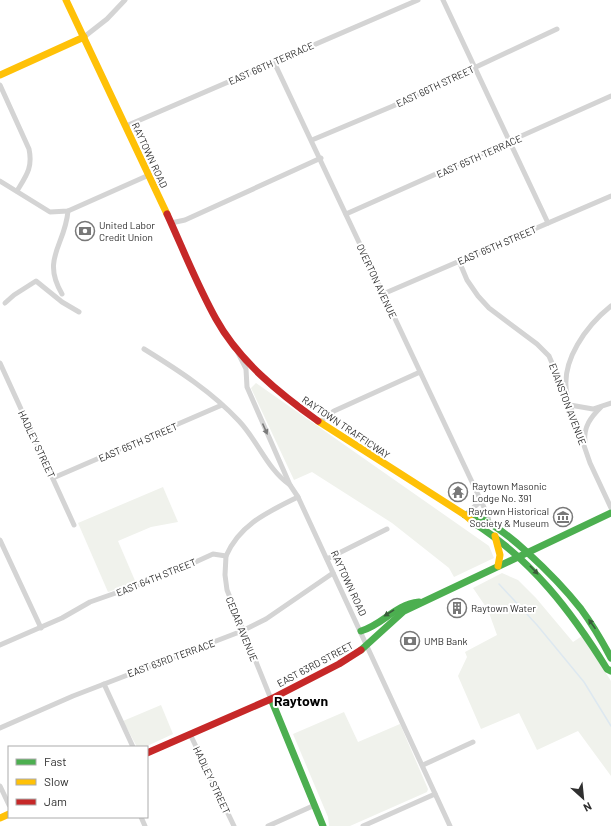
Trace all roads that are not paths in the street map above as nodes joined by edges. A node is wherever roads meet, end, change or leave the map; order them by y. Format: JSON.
{"nodes":[{"id":1,"x":66,"y":0,"type":"edge"},
{"id":2,"x":125,"y":0,"type":"edge"},
{"id":3,"x":418,"y":0,"type":"edge"},
{"id":4,"x":443,"y":0,"type":"edge"},
{"id":5,"x":557,"y":29,"type":"dead end"},
{"id":6,"x":84,"y":37,"type":"junction"},
{"id":7,"x":274,"y":62,"type":"junction"},
{"id":8,"x":475,"y":68,"type":"junction"},
{"id":9,"x":0,"y":75,"type":"edge"},
{"id":10,"x":0,"y":85,"type":"edge"},
{"id":11,"x":611,"y":96,"type":"edge"},
{"id":12,"x":126,"y":126,"type":"junction"},
{"id":13,"x":312,"y":140,"type":"junction"},
{"id":14,"x":510,"y":142,"type":"junction"},
{"id":15,"x":321,"y":158,"type":"junction"},
{"id":16,"x":148,"y":175,"type":"junction"},
{"id":17,"x":0,"y":181,"type":"edge"},
{"id":18,"x":17,"y":191,"type":"junction"},
{"id":19,"x":611,"y":196,"type":"edge"},
{"id":20,"x":68,"y":211,"type":"junction"},
{"id":21,"x":346,"y":214,"type":"junction"},
{"id":22,"x":171,"y":223,"type":"junction"},
{"id":23,"x":548,"y":223,"type":"junction"},
{"id":24,"x":459,"y":261,"type":"junction"},
{"id":25,"x":62,"y":294,"type":"dead end"},
{"id":26,"x":383,"y":294,"type":"junction"},
{"id":27,"x":5,"y":303,"type":"dead end"},
{"id":28,"x":611,"y":306,"type":"edge"},
{"id":29,"x":79,"y":312,"type":"dead end"},
{"id":30,"x":216,"y":319,"type":"joint"},
{"id":31,"x":236,"y":348,"type":"junction"},
{"id":32,"x":144,"y":349,"type":"dead end"},
{"id":33,"x":0,"y":363,"type":"edge"},
{"id":34,"x":420,"y":372,"type":"junction"},
{"id":35,"x":611,"y":403,"type":"edge"},
{"id":36,"x":222,"y":405,"type":"junction"},
{"id":37,"x":570,"y":405,"type":"junction"},
{"id":38,"x":603,"y":406,"type":"junction"},
{"id":39,"x":319,"y":423,"type":"junction"},
{"id":40,"x":585,"y":449,"type":"junction"},
{"id":41,"x":53,"y":478,"type":"junction"},
{"id":42,"x":290,"y":485,"type":"junction"},
{"id":43,"x":298,"y":497,"type":"junction"},
{"id":44,"x":481,"y":500,"type":"junction"},
{"id":45,"x":611,"y":508,"type":"edge"},
{"id":46,"x":611,"y":513,"type":"edge"},
{"id":47,"x":465,"y":515,"type":"junction"},
{"id":48,"x":489,"y":523,"type":"junction"},
{"id":49,"x":74,"y":525,"type":"dead end"},
{"id":50,"x":387,"y":530,"type":"dead end"},
{"id":51,"x":494,"y":536,"type":"junction"},
{"id":52,"x":0,"y":540,"type":"edge"},
{"id":53,"x":528,"y":553,"type":"junction"},
{"id":54,"x":226,"y":556,"type":"junction"},
{"id":55,"x":521,"y":556,"type":"junction"},
{"id":56,"x":327,"y":559,"type":"junction"},
{"id":57,"x":498,"y":566,"type":"junction"},
{"id":58,"x":333,"y":573,"type":"junction"},
{"id":59,"x":421,"y":602,"type":"junction"},
{"id":60,"x":41,"y":628,"type":"junction"},
{"id":61,"x":242,"y":631,"type":"junction"},
{"id":62,"x":361,"y":631,"type":"junction"},
{"id":63,"x":0,"y":645,"type":"edge"},
{"id":64,"x":367,"y":645,"type":"junction"},
{"id":65,"x":611,"y":658,"type":"edge"},
{"id":66,"x":611,"y":671,"type":"edge"},
{"id":67,"x":104,"y":684,"type":"junction"},
{"id":68,"x":271,"y":699,"type":"junction"},
{"id":69,"x":0,"y":728,"type":"edge"},
{"id":70,"x":190,"y":734,"type":"junction"},
{"id":71,"x":473,"y":742,"type":"dead end"},
{"id":72,"x":133,"y":746,"type":"edge"},
{"id":73,"x":148,"y":753,"type":"edge"},
{"id":74,"x":423,"y":765,"type":"junction"},
{"id":75,"x":0,"y":786,"type":"edge"},
{"id":76,"x":435,"y":794,"type":"junction"},
{"id":77,"x":8,"y":803,"type":"edge"},
{"id":78,"x":315,"y":806,"type":"junction"},
{"id":79,"x":234,"y":826,"type":"edge"},
{"id":80,"x":268,"y":826,"type":"edge"},
{"id":81,"x":323,"y":826,"type":"edge"},
{"id":82,"x":363,"y":826,"type":"edge"},
{"id":83,"x":450,"y":826,"type":"edge"}],
"edges":[{"from":1,"to":6,"type":"main road","name":"RAYTOWN ROAD"},
{"from":2,"to":6,"type":"street"},
{"from":3,"to":7,"type":"street","name":"EAST 66TH TERRACE"},
{"from":4,"to":8,"type":"street"},
{"from":5,"to":8,"type":"street","name":"EAST 66TH STREET"},
{"from":6,"to":9,"type":"main road"},
{"from":6,"to":12,"type":"main road","name":"RAYTOWN ROAD"},
{"from":7,"to":12,"type":"street","name":"EAST 66TH TERRACE"},
{"from":7,"to":13,"type":"street","name":"OVERTON AVENUE"},
{"from":8,"to":13,"type":"street","name":"EAST 66TH STREET"},
{"from":8,"to":14,"type":"street"},
{"from":10,"to":18,"type":"street"},
{"from":11,"to":14,"type":"street","name":"EAST 65TH TERRACE"},
{"from":12,"to":16,"type":"main road","name":"RAYTOWN ROAD"},
{"from":13,"to":15,"type":"street","name":"OVERTON AVENUE"},
{"from":14,"to":21,"type":"street","name":"EAST 65TH TERRACE"},
{"from":14,"to":23,"type":"street"},
{"from":15,"to":21,"type":"street","name":"OVERTON AVENUE"},
{"from":15,"to":22,"type":"street"},
{"from":16,"to":20,"type":"street"},
{"from":16,"to":22,"type":"main road","name":"RAYTOWN ROAD"},
{"from":17,"to":18,"type":"street"},
{"from":18,"to":20,"type":"street"},
{"from":19,"to":23,"type":"street","name":"EAST 65TH STREET"},
{"from":20,"to":25,"type":"street"},
{"from":21,"to":26,"type":"street","name":"OVERTON AVENUE"},
{"from":22,"to":30,"type":"main road","name":"RAYTOWN ROAD"},
{"from":23,"to":24,"type":"street","name":"EAST 65TH STREET"},
{"from":24,"to":26,"type":"street","name":"EAST 65TH STREET"},
{"from":24,"to":37,"type":"street","name":"EVANSTON AVENUE"},
{"from":26,"to":34,"type":"street","name":"OVERTON AVENUE"},
{"from":27,"to":29,"type":"street"},
{"from":28,"to":37,"type":"street"},
{"from":30,"to":31,"type":"main road","name":"RAYTOWN TRAFFICWAY"},
{"from":31,"to":39,"type":"main road","name":"RAYTOWN TRAFFICWAY"},
{"from":31,"to":42,"type":"street","name":"RAYTOWN ROAD","one_way":true},
{"from":32,"to":36,"type":"street"},
{"from":33,"to":41,"type":"street","name":"HADLEY STREET"},
{"from":34,"to":39,"type":"street"},
{"from":34,"to":44,"type":"street","name":"OVERTON AVENUE"},
{"from":35,"to":38,"type":"street"},
{"from":36,"to":41,"type":"street","name":"EAST 65TH STREET"},
{"from":36,"to":42,"type":"street"},
{"from":37,"to":38,"type":"street"},
{"from":37,"to":40,"type":"street","name":"EVANSTON AVENUE"},
{"from":38,"to":40,"type":"street"},
{"from":39,"to":47,"type":"main road","name":"RAYTOWN TRAFFICWAY"},
{"from":40,"to":45,"type":"street","name":"EVANSTON AVENUE"},
{"from":41,"to":49,"type":"street","name":"HADLEY STREET"},
{"from":42,"to":43,"type":"street","name":"RAYTOWN ROAD"},
{"from":43,"to":54,"type":"street"},
{"from":43,"to":56,"type":"street","name":"RAYTOWN ROAD"},
{"from":44,"to":47,"type":"street"},
{"from":44,"to":48,"type":"street","name":"OVERTON AVENUE"},
{"from":46,"to":53,"type":"main road","name":"EAST 63RD STREET"},
{"from":47,"to":48,"type":"main road","name":"RAYTOWN TRAFFICWAY"},
{"from":47,"to":51,"type":"main road","name":"RAYTOWN TRAFFICWAY"},
{"from":48,"to":53,"type":"main road","name":"RAYTOWN TRAFFICWAY"},
{"from":50,"to":56,"type":"street"},
{"from":51,"to":55,"type":"main road","name":"RAYTOWN TRAFFICWAY"},
{"from":51,"to":57,"type":"main road"},
{"from":52,"to":60,"type":"street"},
{"from":53,"to":55,"type":"main road","name":"EAST 63RD STREET"},
{"from":65,"to":53,"type":"main road","name":"RAYTOWN TRAFFICWAY","one_way":true},
{"from":54,"to":60,"type":"street","name":"EAST 64TH STREET"},
{"from":54,"to":61,"type":"street","name":"CEDAR AVENUE"},
{"from":55,"to":57,"type":"main road","name":"EAST 63RD STREET"},
{"from":55,"to":66,"type":"main road","name":"RAYTOWN TRAFFICWAY","one_way":true},
{"from":56,"to":58,"type":"street","name":"RAYTOWN ROAD"},
{"from":57,"to":59,"type":"main road","name":"EAST 63RD STREET"},
{"from":58,"to":61,"type":"street","name":"EAST 63RD TERRACE"},
{"from":58,"to":62,"type":"street","name":"RAYTOWN ROAD"},
{"from":59,"to":62,"type":"main road","one_way":true},
{"from":59,"to":64,"type":"main road","name":"EAST 63RD STREET"},
{"from":60,"to":63,"type":"street","name":"EAST 64TH STREET"},
{"from":61,"to":67,"type":"street","name":"EAST 63RD TERRACE"},
{"from":61,"to":68,"type":"street","name":"CEDAR AVENUE"},
{"from":62,"to":64,"type":"street","name":"RAYTOWN ROAD"},
{"from":64,"to":68,"type":"main road","name":"EAST 63RD STREET"},
{"from":64,"to":74,"type":"street","name":"RAYTOWN ROAD"},
{"from":67,"to":69,"type":"street","name":"EAST 63RD TERRACE"},
{"from":67,"to":72,"type":"street"},
{"from":68,"to":70,"type":"main road","name":"EAST 63RD STREET"},
{"from":68,"to":78,"type":"main road"},
{"from":70,"to":73,"type":"main road","name":"EAST 63RD STREET"},
{"from":70,"to":79,"type":"street","name":"HADLEY STREET"},
{"from":71,"to":74,"type":"street"},
{"from":74,"to":76,"type":"street","name":"RAYTOWN ROAD"},
{"from":75,"to":77,"type":"street"},
{"from":76,"to":82,"type":"street"},
{"from":76,"to":83,"type":"street","name":"RAYTOWN ROAD"},
{"from":78,"to":80,"type":"street"},
{"from":78,"to":81,"type":"main road"}]}
